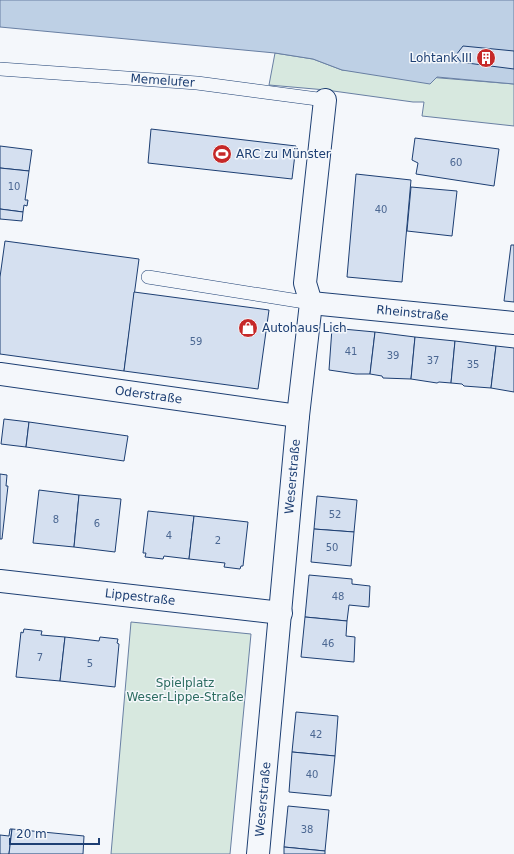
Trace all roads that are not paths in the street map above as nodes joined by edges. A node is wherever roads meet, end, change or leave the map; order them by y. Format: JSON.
{"nodes":[{"id":1,"x":0,"y":69,"type":"edge"},
{"id":2,"x":325,"y":100,"type":"joint"},
{"id":3,"x":148,"y":277,"type":"dead end"},
{"id":4,"x":311,"y":303,"type":"junction"},
{"id":5,"x":514,"y":323,"type":"edge"},
{"id":6,"x":0,"y":374,"type":"edge"},
{"id":7,"x":298,"y":416,"type":"junction"},
{"id":8,"x":0,"y":581,"type":"edge"},
{"id":9,"x":281,"y":613,"type":"junction"},
{"id":10,"x":258,"y":854,"type":"edge"}],
"edges":[{"from":1,"to":2,"type":"lane","name":"Memelufer"},
{"from":2,"to":4,"type":"street","name":"Weserstraße"},
{"from":3,"to":4,"type":"lane"},
{"from":4,"to":5,"type":"street","name":"Rheinstraße"},
{"from":4,"to":7,"type":"street","name":"Weserstraße"},
{"from":6,"to":7,"type":"street","name":"Oderstraße"},
{"from":7,"to":9,"type":"street","name":"Weserstraße"},
{"from":8,"to":9,"type":"street","name":"Lippestraße"},
{"from":9,"to":10,"type":"street","name":"Weserstraße"}]}
